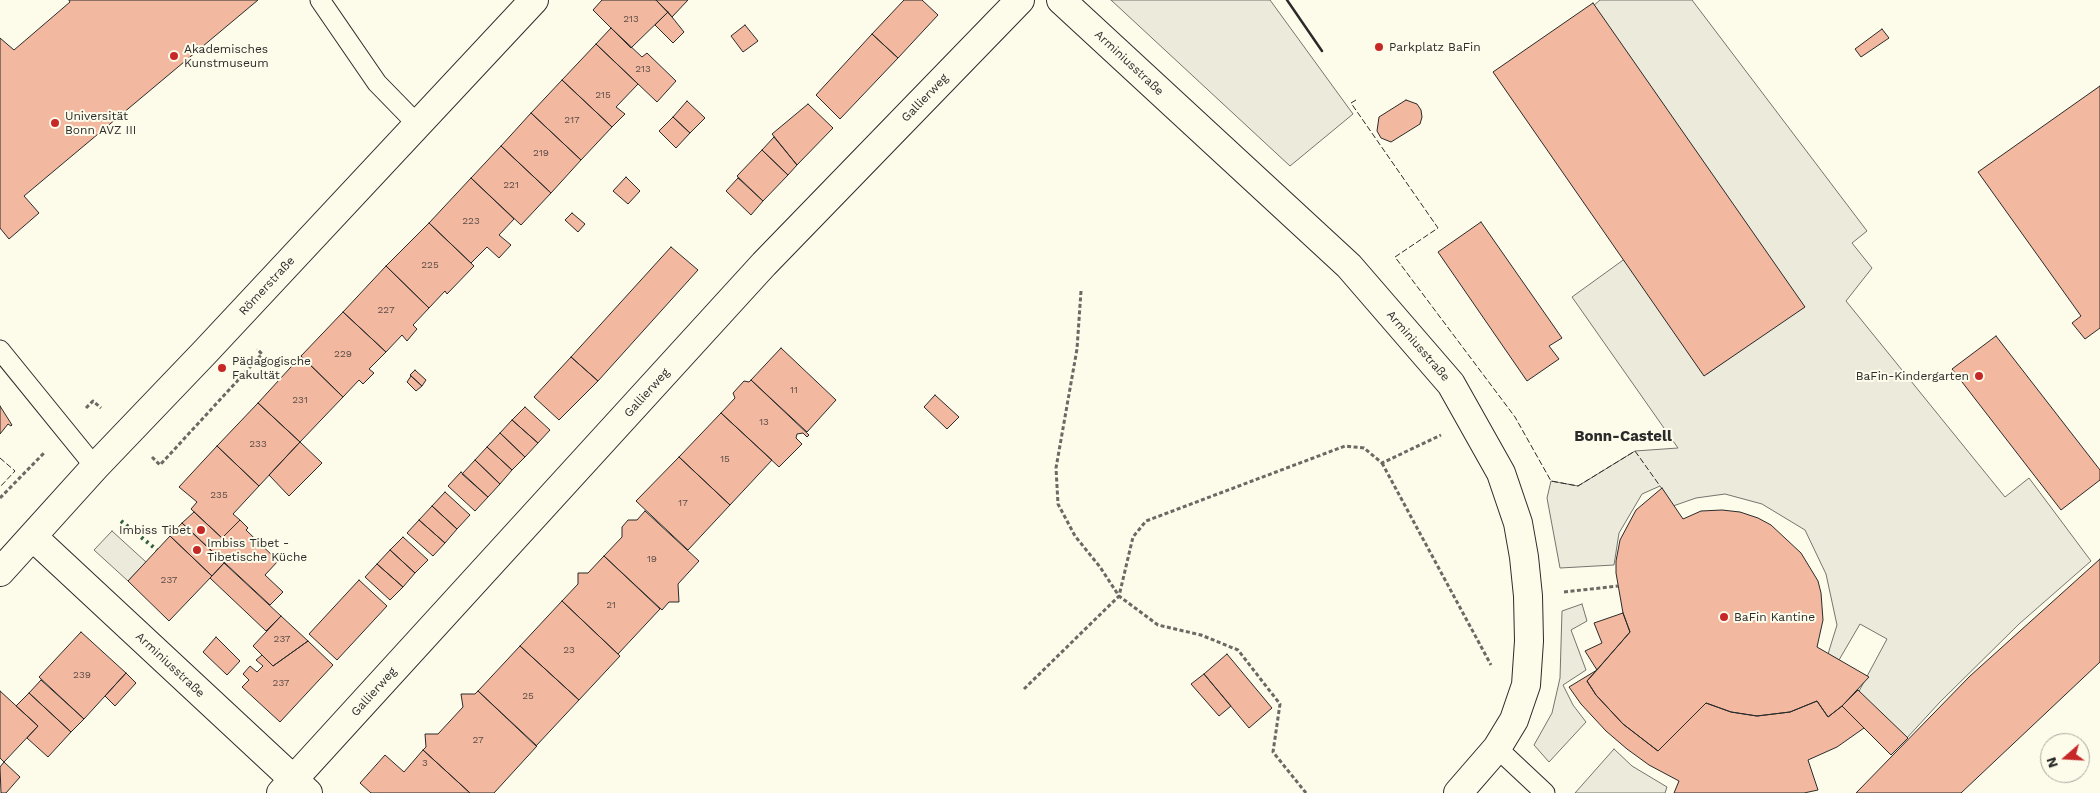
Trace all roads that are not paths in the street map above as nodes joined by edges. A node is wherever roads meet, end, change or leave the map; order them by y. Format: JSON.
{"nodes":[{"id":1,"x":320,"y":0,"type":"edge"},
{"id":2,"x":534,"y":0,"type":"edge"},
{"id":3,"x":1020,"y":0,"type":"edge"},
{"id":4,"x":1061,"y":0,"type":"edge"},
{"id":5,"x":417,"y":124,"type":"junction"},
{"id":6,"x":0,"y":350,"type":"edge"},
{"id":7,"x":95,"y":467,"type":"junction"},
{"id":8,"x":33,"y":537,"type":"junction"},
{"id":9,"x":0,"y":572,"type":"edge"},
{"id":10,"x":1496,"y":748,"type":"junction"},
{"id":11,"x":294,"y":789,"type":"edge"},
{"id":12,"x":1458,"y":793,"type":"edge"},
{"id":13,"x":1545,"y":793,"type":"edge"}],
"edges":[{"from":1,"to":5,"type":"lane"},
{"from":2,"to":5,"type":"street","name":"Römerstraße"},
{"from":3,"to":11,"type":"street","name":"Gallierweg"},
{"from":4,"to":10,"type":"street","name":"Arminiusstraße"},
{"from":5,"to":7,"type":"street","name":"Römerstraße"},
{"from":6,"to":7,"type":"lane"},
{"from":7,"to":8,"type":"street","name":"Römerstraße"},
{"from":8,"to":9,"type":"street","name":"Römerstraße"},
{"from":8,"to":11,"type":"street","name":"Arminiusstraße"},
{"from":10,"to":12,"type":"street","name":"Arminiusstraße"},
{"from":10,"to":13,"type":"lane"}]}
